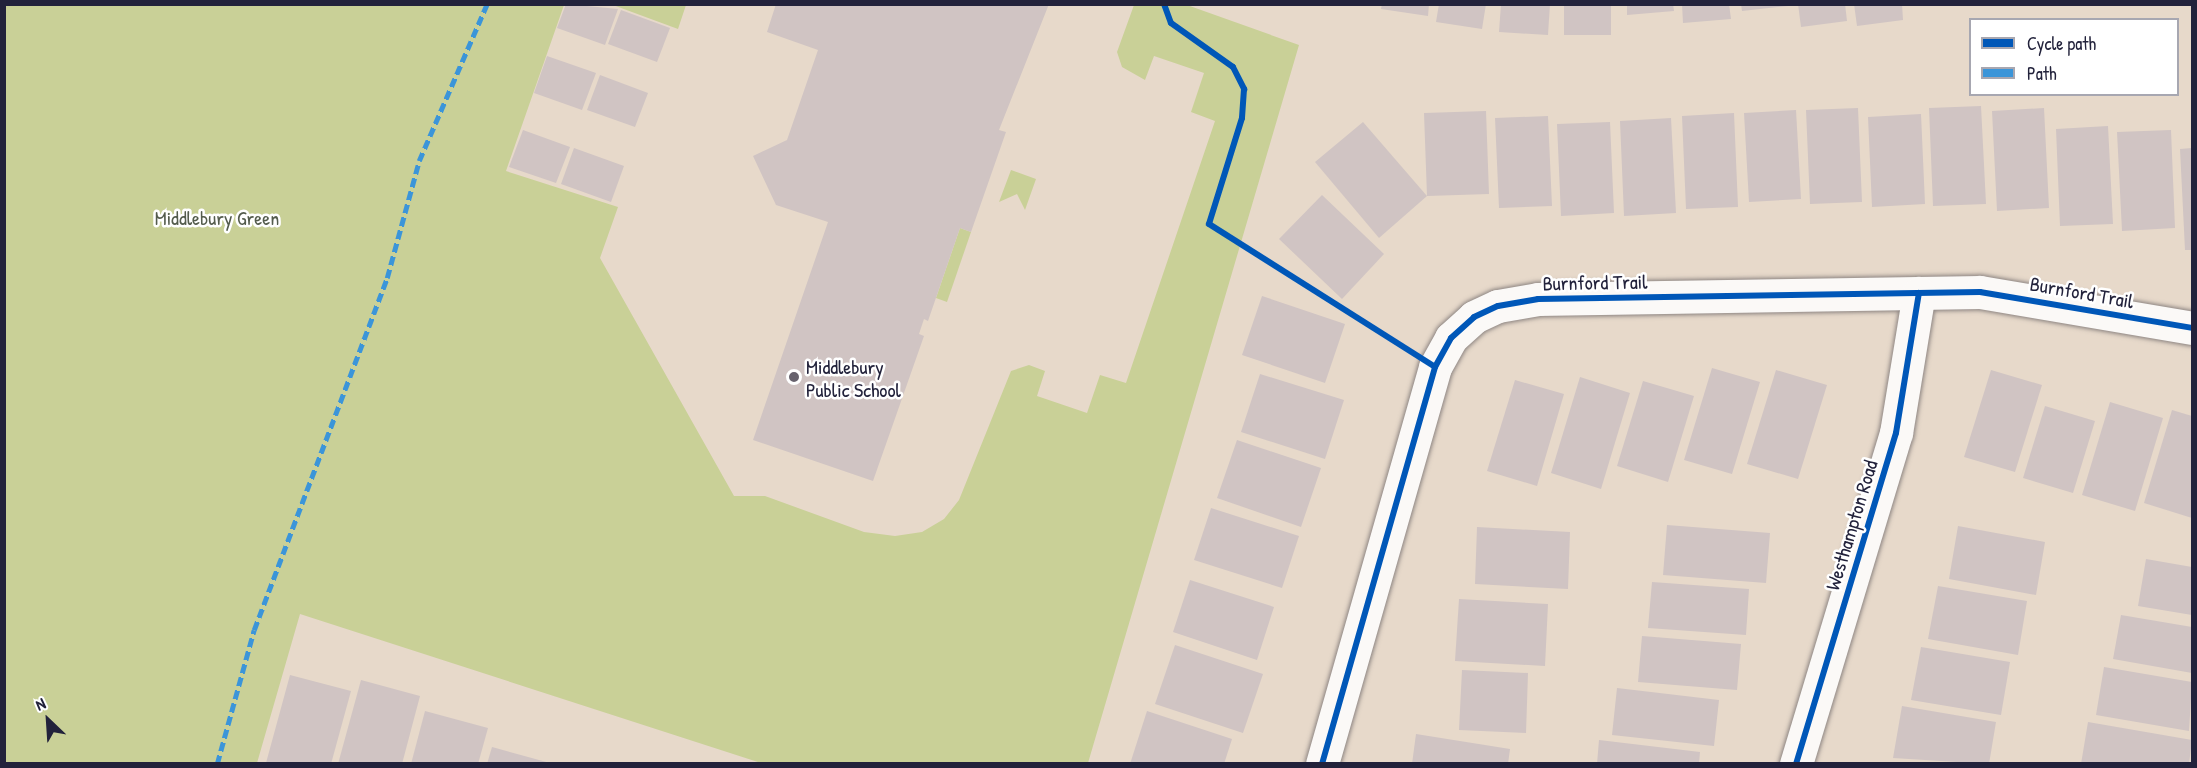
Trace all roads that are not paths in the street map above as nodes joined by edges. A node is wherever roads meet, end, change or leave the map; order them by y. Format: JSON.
{"nodes":[{"id":1,"x":1919,"y":293,"type":"junction"},
{"id":2,"x":2193,"y":328,"type":"edge"},
{"id":3,"x":1322,"y":764,"type":"edge"},
{"id":4,"x":1796,"y":764,"type":"edge"}],
"edges":[{"from":1,"to":2,"type":"street","name":"Burnford Trail"},
{"from":1,"to":3,"type":"street","name":"Burnford Trail"},
{"from":1,"to":4,"type":"street","name":"Westhampton Road"}]}
